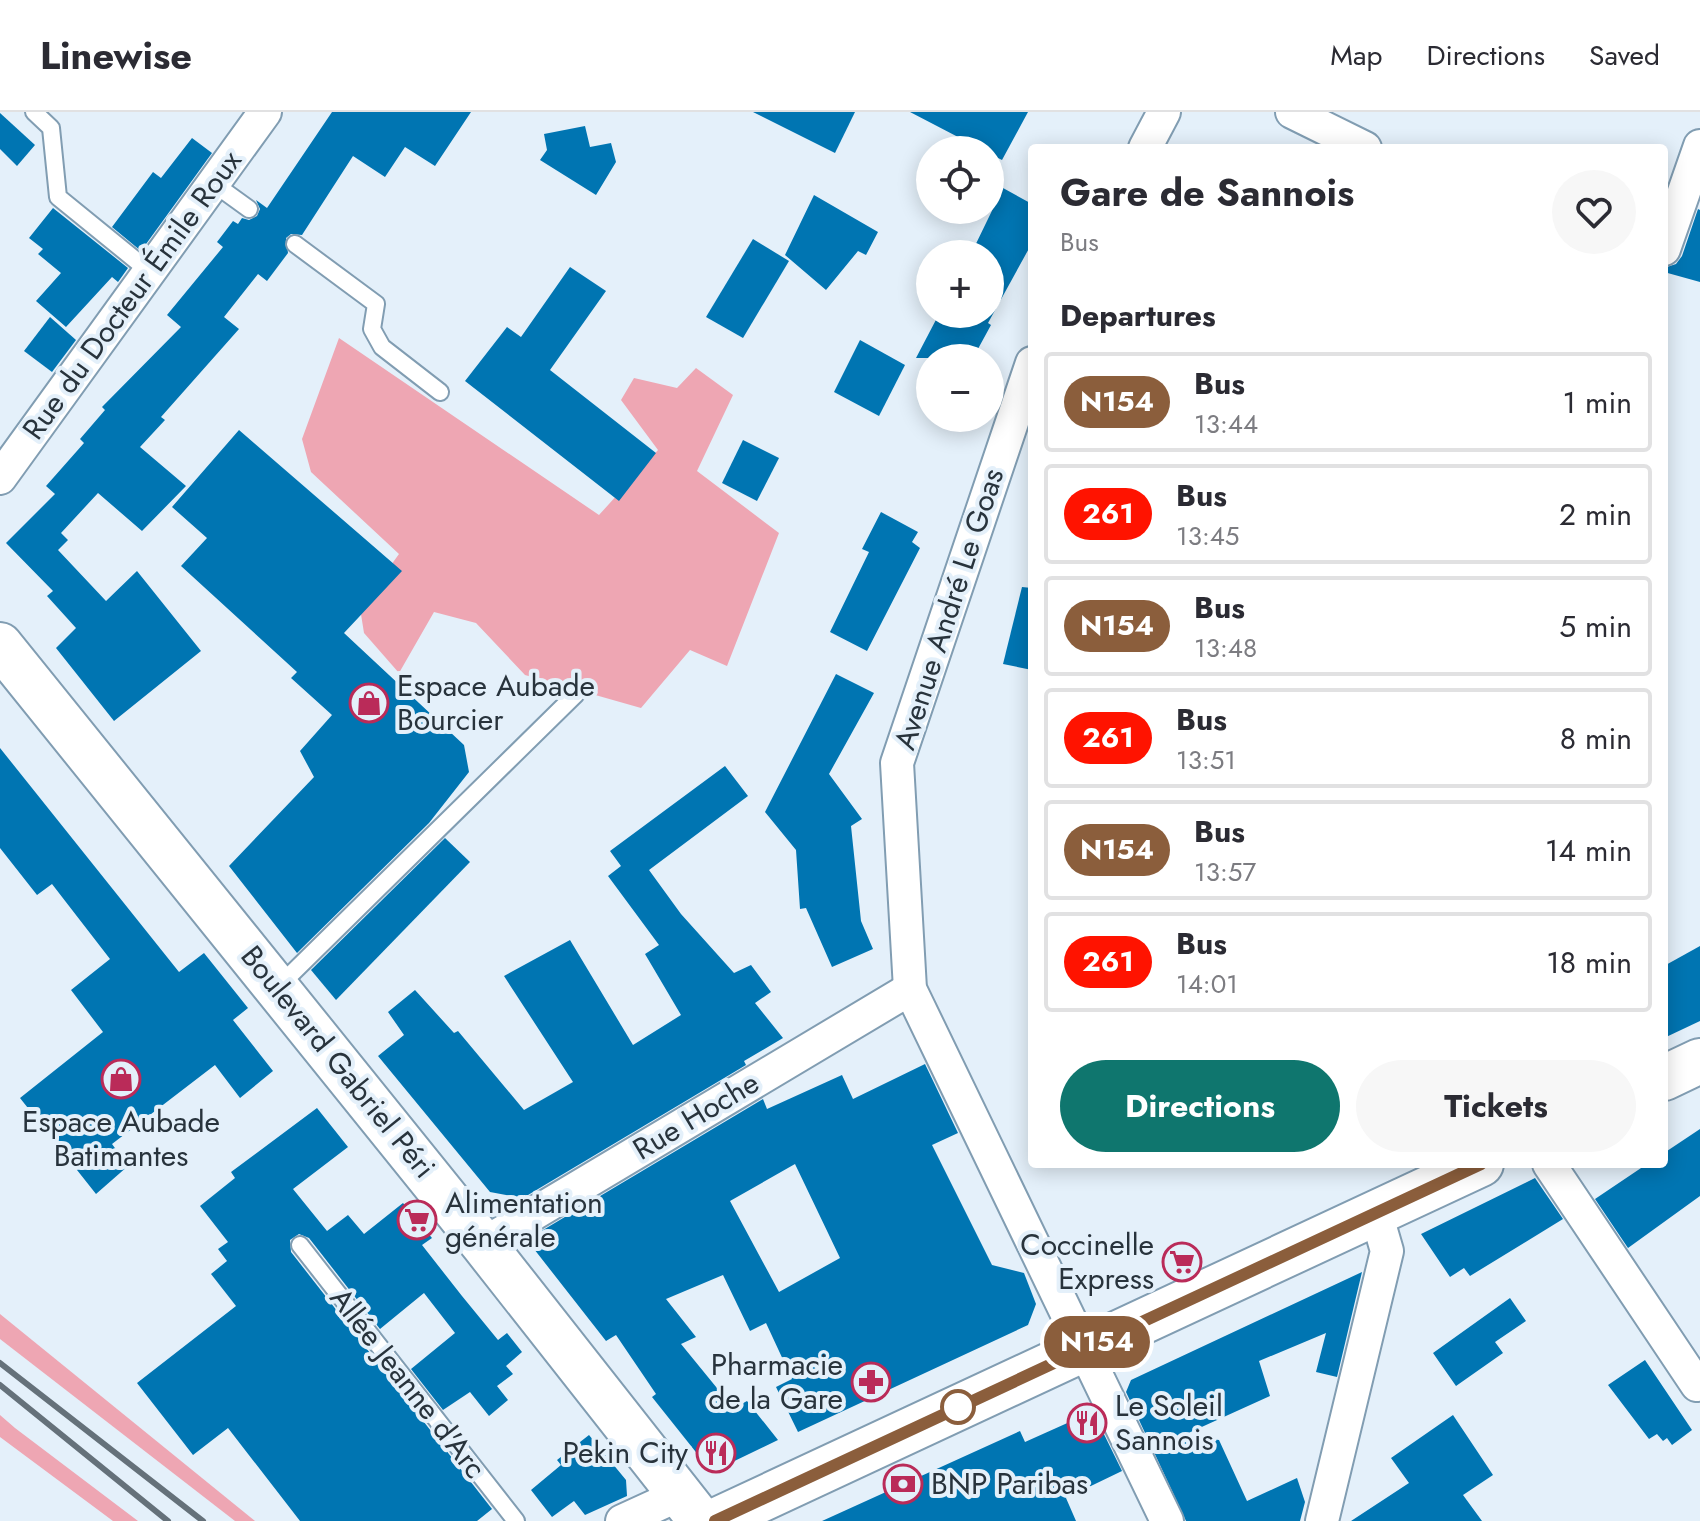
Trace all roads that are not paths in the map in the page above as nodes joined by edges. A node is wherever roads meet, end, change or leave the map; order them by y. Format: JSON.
{"nodes":[{"id":1,"x":34,"y":112,"type":"edge"},
{"id":2,"x":265,"y":112,"type":"edge"},
{"id":3,"x":1164,"y":112,"type":"edge"},
{"id":4,"x":1292,"y":112,"type":"edge"},
{"id":5,"x":1147,"y":144,"type":"edge"},
{"id":6,"x":1357,"y":144,"type":"edge"},
{"id":7,"x":1700,"y":146,"type":"edge"},
{"id":8,"x":213,"y":183,"type":"junction"},
{"id":9,"x":249,"y":209,"type":"dead end"},
{"id":10,"x":1668,"y":238,"type":"edge"},
{"id":11,"x":295,"y":244,"type":"dead end"},
{"id":12,"x":149,"y":271,"type":"junction"},
{"id":13,"x":1028,"y":375,"type":"edge"},
{"id":14,"x":440,"y":392,"type":"dead end"},
{"id":15,"x":0,"y":478,"type":"edge"},
{"id":16,"x":0,"y":645,"type":"edge"},
{"id":17,"x":576,"y":694,"type":"dead end"},
{"id":18,"x":277,"y":987,"type":"junction"},
{"id":19,"x":910,"y":989,"type":"junction"},
{"id":20,"x":1700,"y":1061,"type":"edge"},
{"id":21,"x":1668,"y":1076,"type":"edge"},
{"id":22,"x":1463,"y":1168,"type":"edge"},
{"id":23,"x":1552,"y":1168,"type":"edge"},
{"id":24,"x":1432,"y":1175,"type":"edge"},
{"id":25,"x":1376,"y":1213,"type":"junction"},
{"id":26,"x":483,"y":1244,"type":"junction"},
{"id":27,"x":300,"y":1245,"type":"dead end"},
{"id":28,"x":1083,"y":1348,"type":"junction"},
{"id":29,"x":1697,"y":1385,"type":"dead end"},
{"id":30,"x":691,"y":1508,"type":"edge"},
{"id":31,"x":516,"y":1521,"type":"edge"},
{"id":32,"x":622,"y":1521,"type":"edge"},
{"id":33,"x":715,"y":1521,"type":"edge"},
{"id":34,"x":1167,"y":1521,"type":"edge"},
{"id":35,"x":1322,"y":1521,"type":"edge"}],
"edges":[{"from":1,"to":12,"type":"lane"},
{"from":2,"to":8,"type":"street","name":"Rue du Docteur Émile Roux"},
{"from":3,"to":5,"type":"street"},
{"from":4,"to":6,"type":"street"},
{"from":7,"to":10,"type":"street"},
{"from":8,"to":9,"type":"lane"},
{"from":8,"to":12,"type":"street","name":"Rue du Docteur Émile Roux"},
{"from":11,"to":14,"type":"lane"},
{"from":12,"to":15,"type":"street","name":"Rue du Docteur Émile Roux"},
{"from":13,"to":19,"type":"street","name":"Avenue André Le Goas"},
{"from":16,"to":18,"type":"main road","name":"Boulevard Gabriel Péri"},
{"from":17,"to":18,"type":"lane"},
{"from":18,"to":26,"type":"main road","name":"Boulevard Gabriel Péri"},
{"from":19,"to":26,"type":"street","name":"Rue Hoche"},
{"from":19,"to":28,"type":"street","name":"Avenue André Le Goas"},
{"from":20,"to":21,"type":"main road"},
{"from":22,"to":24,"type":"main road"},
{"from":23,"to":29,"type":"street"},
{"from":24,"to":25,"type":"main road"},
{"from":25,"to":28,"type":"main road"},
{"from":25,"to":35,"type":"street"},
{"from":26,"to":30,"type":"main road","name":"Boulevard Gabriel Péri"},
{"from":27,"to":31,"type":"lane","name":"Allée Jeanne d'Arc"},
{"from":28,"to":33,"type":"main road"},
{"from":28,"to":34,"type":"street","name":"Avenue André Le Goas"},
{"from":30,"to":32,"type":"street"}]}
